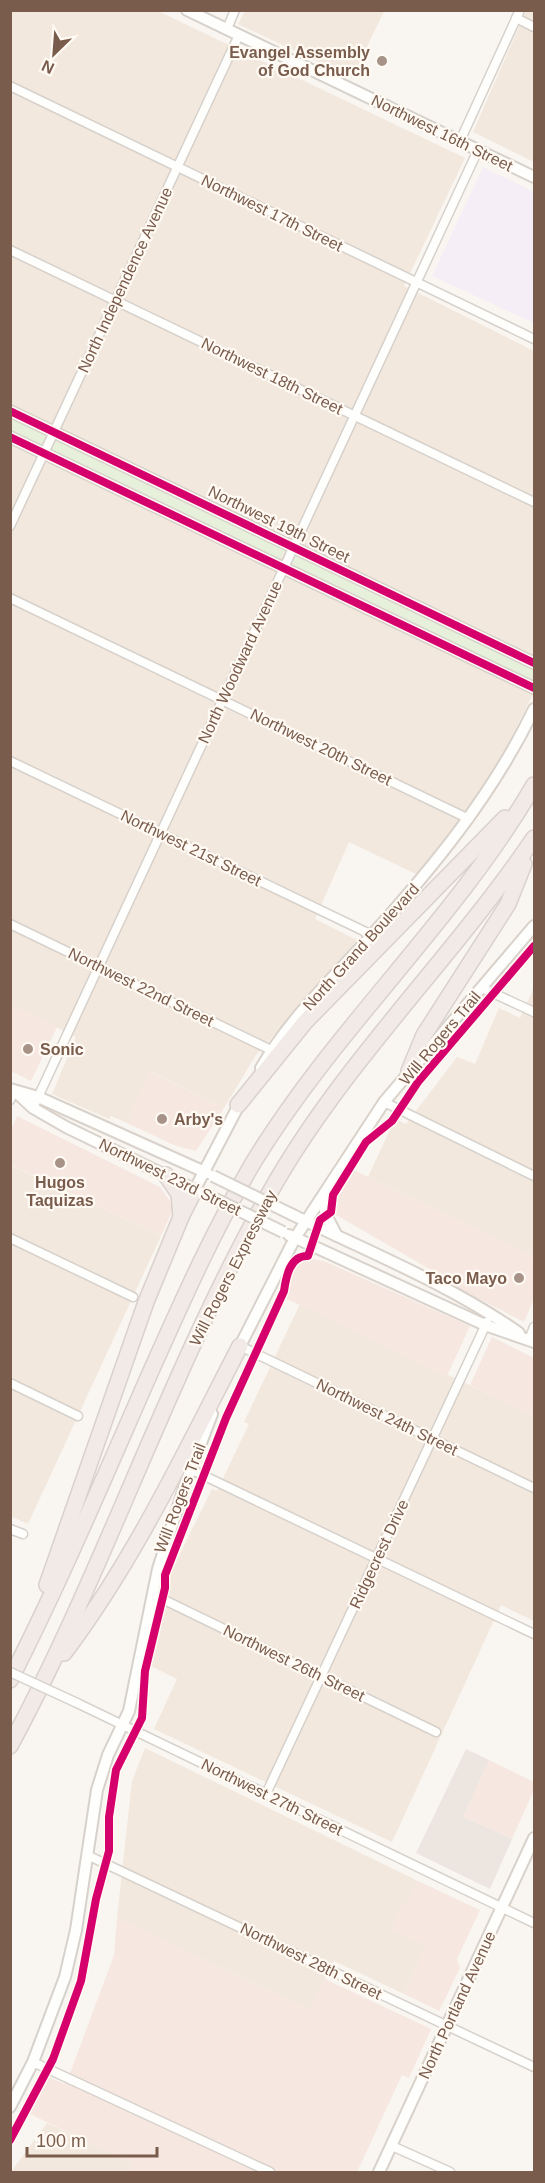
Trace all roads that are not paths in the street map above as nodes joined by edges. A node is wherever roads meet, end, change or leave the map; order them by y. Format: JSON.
{"nodes":[{"id":1,"x":187,"y":10,"type":"edge"},
{"id":2,"x":235,"y":10,"type":"edge"},
{"id":3,"x":518,"y":14,"type":"edge"},
{"id":4,"x":534,"y":27,"type":"edge"},
{"id":5,"x":226,"y":29,"type":"junction"},
{"id":6,"x":239,"y":35,"type":"junction"},
{"id":7,"x":10,"y":86,"type":"edge"},
{"id":8,"x":460,"y":141,"type":"junction"},
{"id":9,"x":478,"y":150,"type":"junction"},
{"id":10,"x":177,"y":167,"type":"junction"},
{"id":11,"x":534,"y":177,"type":"edge"},
{"id":12,"x":10,"y":250,"type":"edge"},
{"id":13,"x":417,"y":282,"type":"junction"},
{"id":14,"x":116,"y":300,"type":"junction"},
{"id":15,"x":534,"y":339,"type":"edge"},
{"id":16,"x":10,"y":411,"type":"edge"},
{"id":17,"x":354,"y":415,"type":"junction"},
{"id":18,"x":54,"y":432,"type":"junction"},
{"id":19,"x":10,"y":437,"type":"edge"},
{"id":20,"x":44,"y":453,"type":"junction"},
{"id":21,"x":534,"y":502,"type":"edge"},
{"id":22,"x":10,"y":526,"type":"edge"},
{"id":23,"x":294,"y":547,"type":"junction"},
{"id":24,"x":283,"y":568,"type":"junction"},
{"id":25,"x":10,"y":598,"type":"edge"},
{"id":26,"x":534,"y":663,"type":"edge"},
{"id":27,"x":534,"y":688,"type":"edge"},
{"id":28,"x":223,"y":700,"type":"junction"},
{"id":29,"x":534,"y":709,"type":"edge"},
{"id":30,"x":10,"y":761,"type":"edge"},
{"id":31,"x":532,"y":790,"type":"edge"},
{"id":32,"x":470,"y":819,"type":"junction"},
{"id":33,"x":160,"y":833,"type":"junction"},
{"id":34,"x":534,"y":838,"type":"edge"},
{"id":35,"x":10,"y":924,"type":"edge"},
{"id":36,"x":534,"y":926,"type":"edge"},
{"id":37,"x":372,"y":935,"type":"junction"},
{"id":38,"x":99,"y":967,"type":"junction"},
{"id":39,"x":482,"y":988,"type":"junction"},
{"id":40,"x":534,"y":1012,"type":"edge"},
{"id":41,"x":271,"y":1050,"type":"junction"},
{"id":42,"x":409,"y":1071,"type":"junction"},
{"id":43,"x":12,"y":1093,"type":"edge"},
{"id":44,"x":38,"y":1097,"type":"junction"},
{"id":45,"x":384,"y":1102,"type":"junction"},
{"id":46,"x":238,"y":1106,"type":"junction"},
{"id":47,"x":33,"y":1108,"type":"junction"},
{"id":48,"x":208,"y":1174,"type":"junction"},
{"id":49,"x":166,"y":1175,"type":"junction"},
{"id":50,"x":534,"y":1176,"type":"edge"},
{"id":51,"x":199,"y":1191,"type":"junction"},
{"id":52,"x":322,"y":1198,"type":"junction"},
{"id":53,"x":181,"y":1216,"type":"junction"},
{"id":54,"x":305,"y":1221,"type":"junction"},
{"id":55,"x":337,"y":1236,"type":"junction"},
{"id":56,"x":10,"y":1238,"type":"edge"},
{"id":57,"x":295,"y":1238,"type":"junction"},
{"id":58,"x":133,"y":1297,"type":"dead end"},
{"id":59,"x":491,"y":1314,"type":"junction"},
{"id":60,"x":485,"y":1325,"type":"junction"},
{"id":61,"x":534,"y":1327,"type":"edge"},
{"id":62,"x":532,"y":1341,"type":"edge"},
{"id":63,"x":240,"y":1346,"type":"junction"},
{"id":64,"x":10,"y":1383,"type":"edge"},
{"id":65,"x":78,"y":1416,"type":"dead end"},
{"id":66,"x":432,"y":1439,"type":"junction"},
{"id":67,"x":190,"y":1468,"type":"junction"},
{"id":68,"x":534,"y":1488,"type":"edge"},
{"id":69,"x":10,"y":1528,"type":"edge"},
{"id":70,"x":22,"y":1534,"type":"dead end"},
{"id":71,"x":377,"y":1558,"type":"junction"},
{"id":72,"x":152,"y":1594,"type":"junction"},
{"id":73,"x":534,"y":1634,"type":"edge"},
{"id":74,"x":14,"y":1668,"type":"edge"},
{"id":75,"x":49,"y":1672,"type":"junction"},
{"id":76,"x":322,"y":1676,"type":"junction"},
{"id":77,"x":10,"y":1680,"type":"edge"},
{"id":78,"x":124,"y":1725,"type":"junction"},
{"id":79,"x":436,"y":1732,"type":"dead end"},
{"id":80,"x":10,"y":1746,"type":"edge"},
{"id":81,"x":266,"y":1794,"type":"junction"},
{"id":82,"x":534,"y":1838,"type":"edge"},
{"id":83,"x":87,"y":1855,"type":"junction"},
{"id":84,"x":502,"y":1908,"type":"junction"},
{"id":85,"x":534,"y":1923,"type":"edge"},
{"id":86,"x":447,"y":2026,"type":"junction"},
{"id":87,"x":33,"y":2062,"type":"junction"},
{"id":88,"x":534,"y":2067,"type":"edge"},
{"id":89,"x":10,"y":2107,"type":"edge"},
{"id":90,"x":392,"y":2146,"type":"junction"},
{"id":91,"x":270,"y":2172,"type":"edge"},
{"id":92,"x":379,"y":2172,"type":"edge"},
{"id":93,"x":450,"y":2172,"type":"edge"}],
"edges":[{"from":1,"to":5,"type":"main road","name":"Northwest 16th Street"},
{"from":2,"to":5,"type":"street"},
{"from":3,"to":4,"type":"street"},
{"from":3,"to":8,"type":"street"},
{"from":5,"to":6,"type":"main road","name":"Northwest 16th Street"},
{"from":6,"to":8,"type":"main road","name":"Northwest 16th Street"},
{"from":6,"to":10,"type":"street","name":"North Independence Avenue"},
{"from":7,"to":10,"type":"street","name":"Northwest 17th Street"},
{"from":8,"to":9,"type":"main road","name":"Northwest 16th Street"},
{"from":9,"to":11,"type":"main road","name":"Northwest 16th Street"},
{"from":9,"to":13,"type":"street","name":"North Woodward Avenue"},
{"from":10,"to":13,"type":"street","name":"Northwest 17th Street"},
{"from":10,"to":14,"type":"street","name":"North Independence Avenue"},
{"from":12,"to":14,"type":"street","name":"Northwest 18th Street"},
{"from":13,"to":15,"type":"street","name":"Northwest 17th Street"},
{"from":13,"to":17,"type":"street","name":"North Woodward Avenue"},
{"from":14,"to":17,"type":"street","name":"Northwest 18th Street"},
{"from":14,"to":18,"type":"street","name":"North Independence Avenue"},
{"from":16,"to":18,"type":"main road","name":"Northwest 19th Street"},
{"from":17,"to":21,"type":"street","name":"Northwest 18th Street"},
{"from":17,"to":23,"type":"street","name":"North Woodward Avenue"},
{"from":18,"to":20,"type":"street","name":"North Independence Avenue"},
{"from":18,"to":23,"type":"main road","name":"Northwest 19th Street"},
{"from":19,"to":20,"type":"main road"},
{"from":20,"to":22,"type":"street","name":"North Independence Avenue"},
{"from":20,"to":24,"type":"main road"},
{"from":23,"to":24,"type":"street","name":"North Woodward Avenue"},
{"from":23,"to":26,"type":"main road","name":"Northwest 19th Street"},
{"from":24,"to":27,"type":"main road"},
{"from":24,"to":28,"type":"street","name":"North Woodward Avenue"},
{"from":25,"to":28,"type":"street","name":"Northwest 20th Street"},
{"from":28,"to":32,"type":"street","name":"Northwest 20th Street"},
{"from":28,"to":33,"type":"street","name":"North Woodward Avenue"},
{"from":29,"to":32,"type":"main road","name":"North Grand Boulevard"},
{"from":30,"to":33,"type":"street","name":"Northwest 21st Street"},
{"from":31,"to":46,"type":"highway"},
{"from":31,"to":74,"type":"highway","name":"Will Rogers Expressway"},
{"from":32,"to":37,"type":"main road","name":"North Grand Boulevard"},
{"from":33,"to":37,"type":"street","name":"Northwest 21st Street"},
{"from":33,"to":38,"type":"street","name":"North Woodward Avenue"},
{"from":34,"to":42,"type":"highway"},
{"from":34,"to":75,"type":"highway","name":"Will Rogers Expressway"},
{"from":35,"to":38,"type":"street","name":"Northwest 22nd Street"},
{"from":36,"to":39,"type":"main road"},
{"from":37,"to":41,"type":"main road","name":"North Grand Boulevard"},
{"from":38,"to":41,"type":"street","name":"Northwest 22nd Street"},
{"from":38,"to":44,"type":"street","name":"North Woodward Avenue"},
{"from":39,"to":40,"type":"street"},
{"from":39,"to":42,"type":"main road"},
{"from":41,"to":46,"type":"main road","name":"North Grand Boulevard"},
{"from":42,"to":45,"type":"main road"},
{"from":43,"to":44,"type":"main road","name":"Northwest 23rd Street"},
{"from":43,"to":47,"type":"main road","name":"Northwest 23rd Street"},
{"from":44,"to":47,"type":"street","name":"North Woodward Avenue"},
{"from":44,"to":48,"type":"main road","name":"Northwest 23rd Street"},
{"from":45,"to":50,"type":"street"},
{"from":45,"to":52,"type":"main road"},
{"from":46,"to":48,"type":"main road","name":"North Grand Boulevard"},
{"from":47,"to":49,"type":"main road","name":"Northwest 23rd Street"},
{"from":48,"to":51,"type":"main road","name":"North Grand Boulevard"},
{"from":48,"to":54,"type":"main road","name":"Northwest 23rd Street","bridge":true},
{"from":49,"to":51,"type":"main road","name":"Northwest 23rd Street"},
{"from":49,"to":53,"type":"highway"},
{"from":51,"to":53,"type":"highway"},
{"from":51,"to":57,"type":"main road","name":"Northwest 23rd Street","bridge":true},
{"from":52,"to":54,"type":"main road"},
{"from":52,"to":55,"type":"main road"},
{"from":53,"to":74,"type":"highway"},
{"from":54,"to":55,"type":"main road","name":"Northwest 23rd Street"},
{"from":54,"to":57,"type":"main road"},
{"from":55,"to":59,"type":"main road","name":"Northwest 23rd Street"},
{"from":56,"to":58,"type":"street"},
{"from":57,"to":60,"type":"main road","name":"Northwest 23rd Street"},
{"from":57,"to":63,"type":"main road"},
{"from":59,"to":60,"type":"street","name":"Ridgecrest Drive"},
{"from":59,"to":62,"type":"main road","name":"Northwest 23rd Street"},
{"from":60,"to":62,"type":"main road","name":"Northwest 23rd Street"},
{"from":60,"to":66,"type":"street","name":"Ridgecrest Drive"},
{"from":61,"to":62,"type":"street"},
{"from":63,"to":66,"type":"street","name":"Northwest 24th Street"},
{"from":63,"to":67,"type":"main road"},
{"from":63,"to":75,"type":"highway"},
{"from":64,"to":65,"type":"street"},
{"from":66,"to":68,"type":"street","name":"Northwest 24th Street"},
{"from":66,"to":71,"type":"street","name":"Ridgecrest Drive"},
{"from":67,"to":71,"type":"street"},
{"from":67,"to":72,"type":"main road"},
{"from":69,"to":70,"type":"street"},
{"from":71,"to":73,"type":"street"},
{"from":71,"to":76,"type":"street","name":"Ridgecrest Drive"},
{"from":72,"to":76,"type":"street","name":"Northwest 26th Street"},
{"from":72,"to":78,"type":"main road"},
{"from":74,"to":77,"type":"highway","name":"Will Rogers Expressway"},
{"from":74,"to":78,"type":"street","name":"Northwest 27th Street","bridge":true},
{"from":75,"to":80,"type":"highway","name":"Will Rogers Expressway"},
{"from":76,"to":79,"type":"street","name":"Northwest 26th Street"},
{"from":76,"to":81,"type":"street","name":"Ridgecrest Drive"},
{"from":78,"to":81,"type":"street","name":"Northwest 27th Street"},
{"from":78,"to":83,"type":"main road"},
{"from":81,"to":84,"type":"street","name":"Northwest 27th Street"},
{"from":82,"to":84,"type":"main road","name":"North Portland Avenue"},
{"from":83,"to":86,"type":"street","name":"Northwest 28th Street"},
{"from":83,"to":87,"type":"main road"},
{"from":84,"to":85,"type":"street","name":"Northwest 27th Street"},
{"from":84,"to":86,"type":"main road","name":"North Portland Avenue"},
{"from":86,"to":88,"type":"street","name":"Northwest 28th Street"},
{"from":86,"to":90,"type":"main road","name":"North Portland Avenue"},
{"from":87,"to":89,"type":"main road"},
{"from":87,"to":91,"type":"street"},
{"from":90,"to":92,"type":"main road","name":"North Portland Avenue"},
{"from":90,"to":93,"type":"street"}]}
